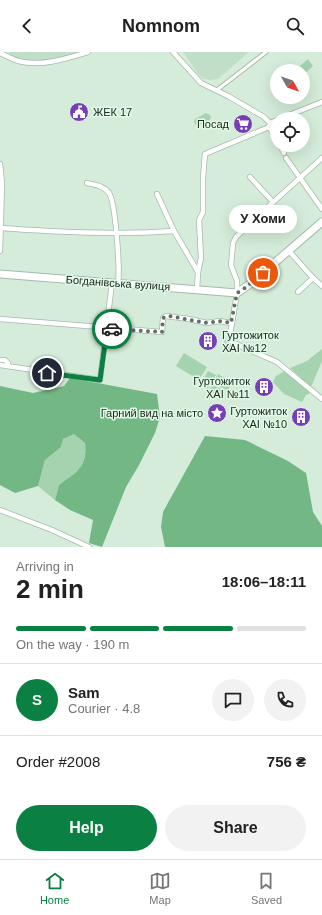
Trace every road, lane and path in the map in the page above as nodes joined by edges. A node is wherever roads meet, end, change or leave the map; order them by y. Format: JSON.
{"nodes":[{"id":1,"x":88,"y":52,"type":"edge"},
{"id":2,"x":173,"y":52,"type":"edge"},
{"id":3,"x":266,"y":52,"type":"edge"},
{"id":4,"x":0,"y":53,"type":"edge"},
{"id":5,"x":217,"y":90,"type":"junction"},
{"id":6,"x":322,"y":102,"type":"edge"},
{"id":7,"x":296,"y":112,"type":"edge"},
{"id":8,"x":269,"y":125,"type":"joint"},
{"id":9,"x":284,"y":152,"type":"edge"},
{"id":10,"x":322,"y":158,"type":"edge"},
{"id":11,"x":0,"y":164,"type":"edge"},
{"id":12,"x":250,"y":176,"type":"dead end"},
{"id":13,"x":301,"y":177,"type":"junction"},
{"id":14,"x":1,"y":183,"type":"edge"},
{"id":15,"x":87,"y":183,"type":"dead end"},
{"id":16,"x":157,"y":194,"type":"dead end"},
{"id":17,"x":273,"y":202,"type":"junction"},
{"id":18,"x":322,"y":209,"type":"edge"},
{"id":19,"x":322,"y":222,"type":"edge"},
{"id":20,"x":1,"y":228,"type":"edge"},
{"id":21,"x":174,"y":231,"type":"junction"},
{"id":22,"x":116,"y":233,"type":"junction"},
{"id":23,"x":0,"y":251,"type":"edge"},
{"id":24,"x":289,"y":251,"type":"junction"},
{"id":25,"x":198,"y":272,"type":"junction"},
{"id":26,"x":0,"y":274,"type":"edge"},
{"id":27,"x":313,"y":278,"type":"junction"},
{"id":28,"x":115,"y":284,"type":"junction"},
{"id":29,"x":322,"y":286,"type":"edge"},
{"id":30,"x":197,"y":289,"type":"junction"},
{"id":31,"x":298,"y":292,"type":"dead end"},
{"id":32,"x":237,"y":293,"type":"junction"},
{"id":33,"x":0,"y":319,"type":"edge"},
{"id":34,"x":231,"y":323,"type":"junction"},
{"id":35,"x":107,"y":328,"type":"junction"},
{"id":36,"x":0,"y":360,"type":"edge"},
{"id":37,"x":0,"y":365,"type":"edge"},
{"id":38,"x":8,"y":366,"type":"junction"},
{"id":39,"x":322,"y":399,"type":"edge"},
{"id":40,"x":0,"y":510,"type":"edge"},
{"id":41,"x":89,"y":547,"type":"edge"}],
"edges":[{"from":1,"to":4,"type":"street"},
{"from":2,"to":5,"type":"street"},
{"from":3,"to":5,"type":"street"},
{"from":5,"to":8,"type":"street"},
{"from":6,"to":7,"type":"street"},
{"from":8,"to":25,"type":"street"},
{"from":9,"to":13,"type":"street"},
{"from":10,"to":13,"type":"street"},
{"from":11,"to":14,"type":"street"},
{"from":12,"to":17,"type":"street"},
{"from":13,"to":17,"type":"street"},
{"from":13,"to":18,"type":"street"},
{"from":14,"to":20,"type":"street"},
{"from":15,"to":22,"type":"street"},
{"from":16,"to":21,"type":"street"},
{"from":17,"to":32,"type":"street"},
{"from":19,"to":24,"type":"main road"},
{"from":20,"to":22,"type":"street"},
{"from":20,"to":23,"type":"street"},
{"from":21,"to":22,"type":"street"},
{"from":21,"to":25,"type":"street"},
{"from":22,"to":28,"type":"street"},
{"from":24,"to":27,"type":"street"},
{"from":24,"to":32,"type":"main road"},
{"from":25,"to":30,"type":"street"},
{"from":26,"to":28,"type":"main road","name":"Богданівська вулиця"},
{"from":27,"to":29,"type":"street"},
{"from":27,"to":31,"type":"street"},
{"from":28,"to":30,"type":"main road","name":"Богданівська вулиця"},
{"from":28,"to":35,"type":"street"},
{"from":30,"to":32,"type":"main road","name":"Богданівська вулиця"},
{"from":32,"to":34,"type":"street"},
{"from":33,"to":35,"type":"street"},
{"from":34,"to":35,"type":"street"},
{"from":34,"to":39,"type":"street"},
{"from":35,"to":38,"type":"street"},
{"from":36,"to":38,"type":"street"},
{"from":37,"to":38,"type":"street"},
{"from":40,"to":41,"type":"street"}]}
